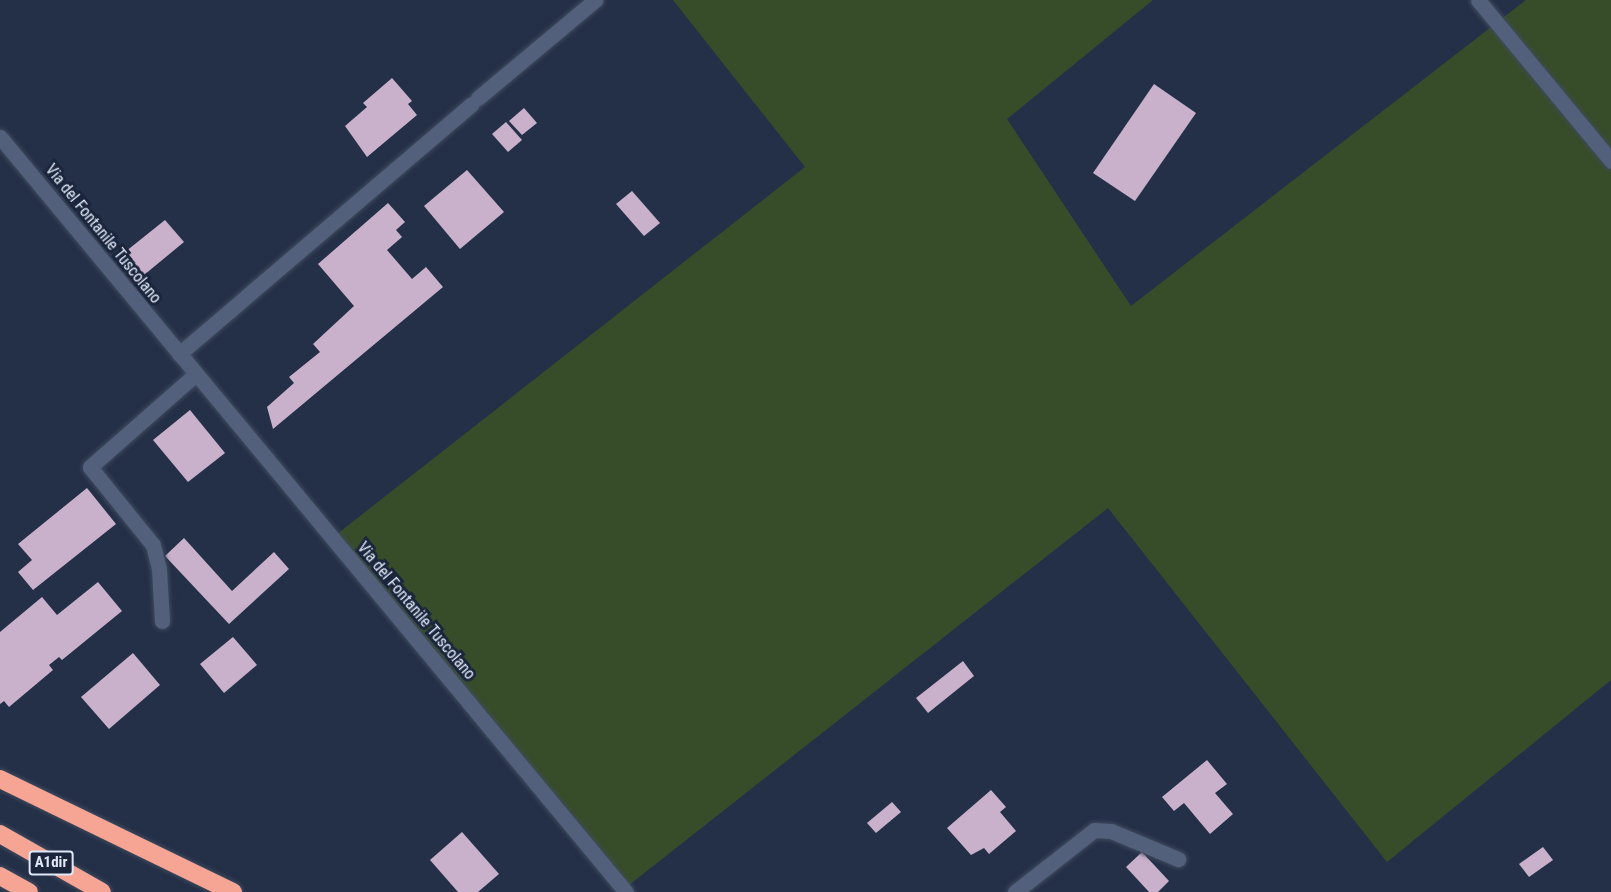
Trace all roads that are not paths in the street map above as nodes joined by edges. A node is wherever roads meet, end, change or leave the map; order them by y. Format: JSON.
{"nodes":[{"id":1,"x":595,"y":0,"type":"edge"},
{"id":2,"x":1478,"y":0,"type":"edge"},
{"id":3,"x":0,"y":137,"type":"edge"},
{"id":4,"x":1611,"y":161,"type":"edge"},
{"id":5,"x":179,"y":354,"type":"junction"},
{"id":6,"x":196,"y":374,"type":"junction"},
{"id":7,"x":162,"y":621,"type":"dead end"},
{"id":8,"x":0,"y":779,"type":"edge"},
{"id":9,"x":0,"y":834,"type":"edge"},
{"id":10,"x":1178,"y":859,"type":"dead end"},
{"id":11,"x":0,"y":876,"type":"edge"},
{"id":12,"x":29,"y":892,"type":"edge"},
{"id":13,"x":102,"y":892,"type":"edge"},
{"id":14,"x":232,"y":892,"type":"edge"},
{"id":15,"x":626,"y":892,"type":"edge"},
{"id":16,"x":1015,"y":892,"type":"edge"}],
"edges":[{"from":1,"to":5,"type":"street"},
{"from":2,"to":4,"type":"street"},
{"from":3,"to":5,"type":"street","name":"Via del Fontanile Tuscolano"},
{"from":5,"to":6,"type":"street","name":"Via del Fontanile Tuscolano"},
{"from":6,"to":7,"type":"street"},
{"from":6,"to":15,"type":"street","name":"Via del Fontanile Tuscolano"},
{"from":8,"to":14,"type":"highway"},
{"from":9,"to":13,"type":"highway","number":"A1dir"},
{"from":10,"to":16,"type":"street"},
{"from":11,"to":12,"type":"highway","number":"A1dir"}]}
